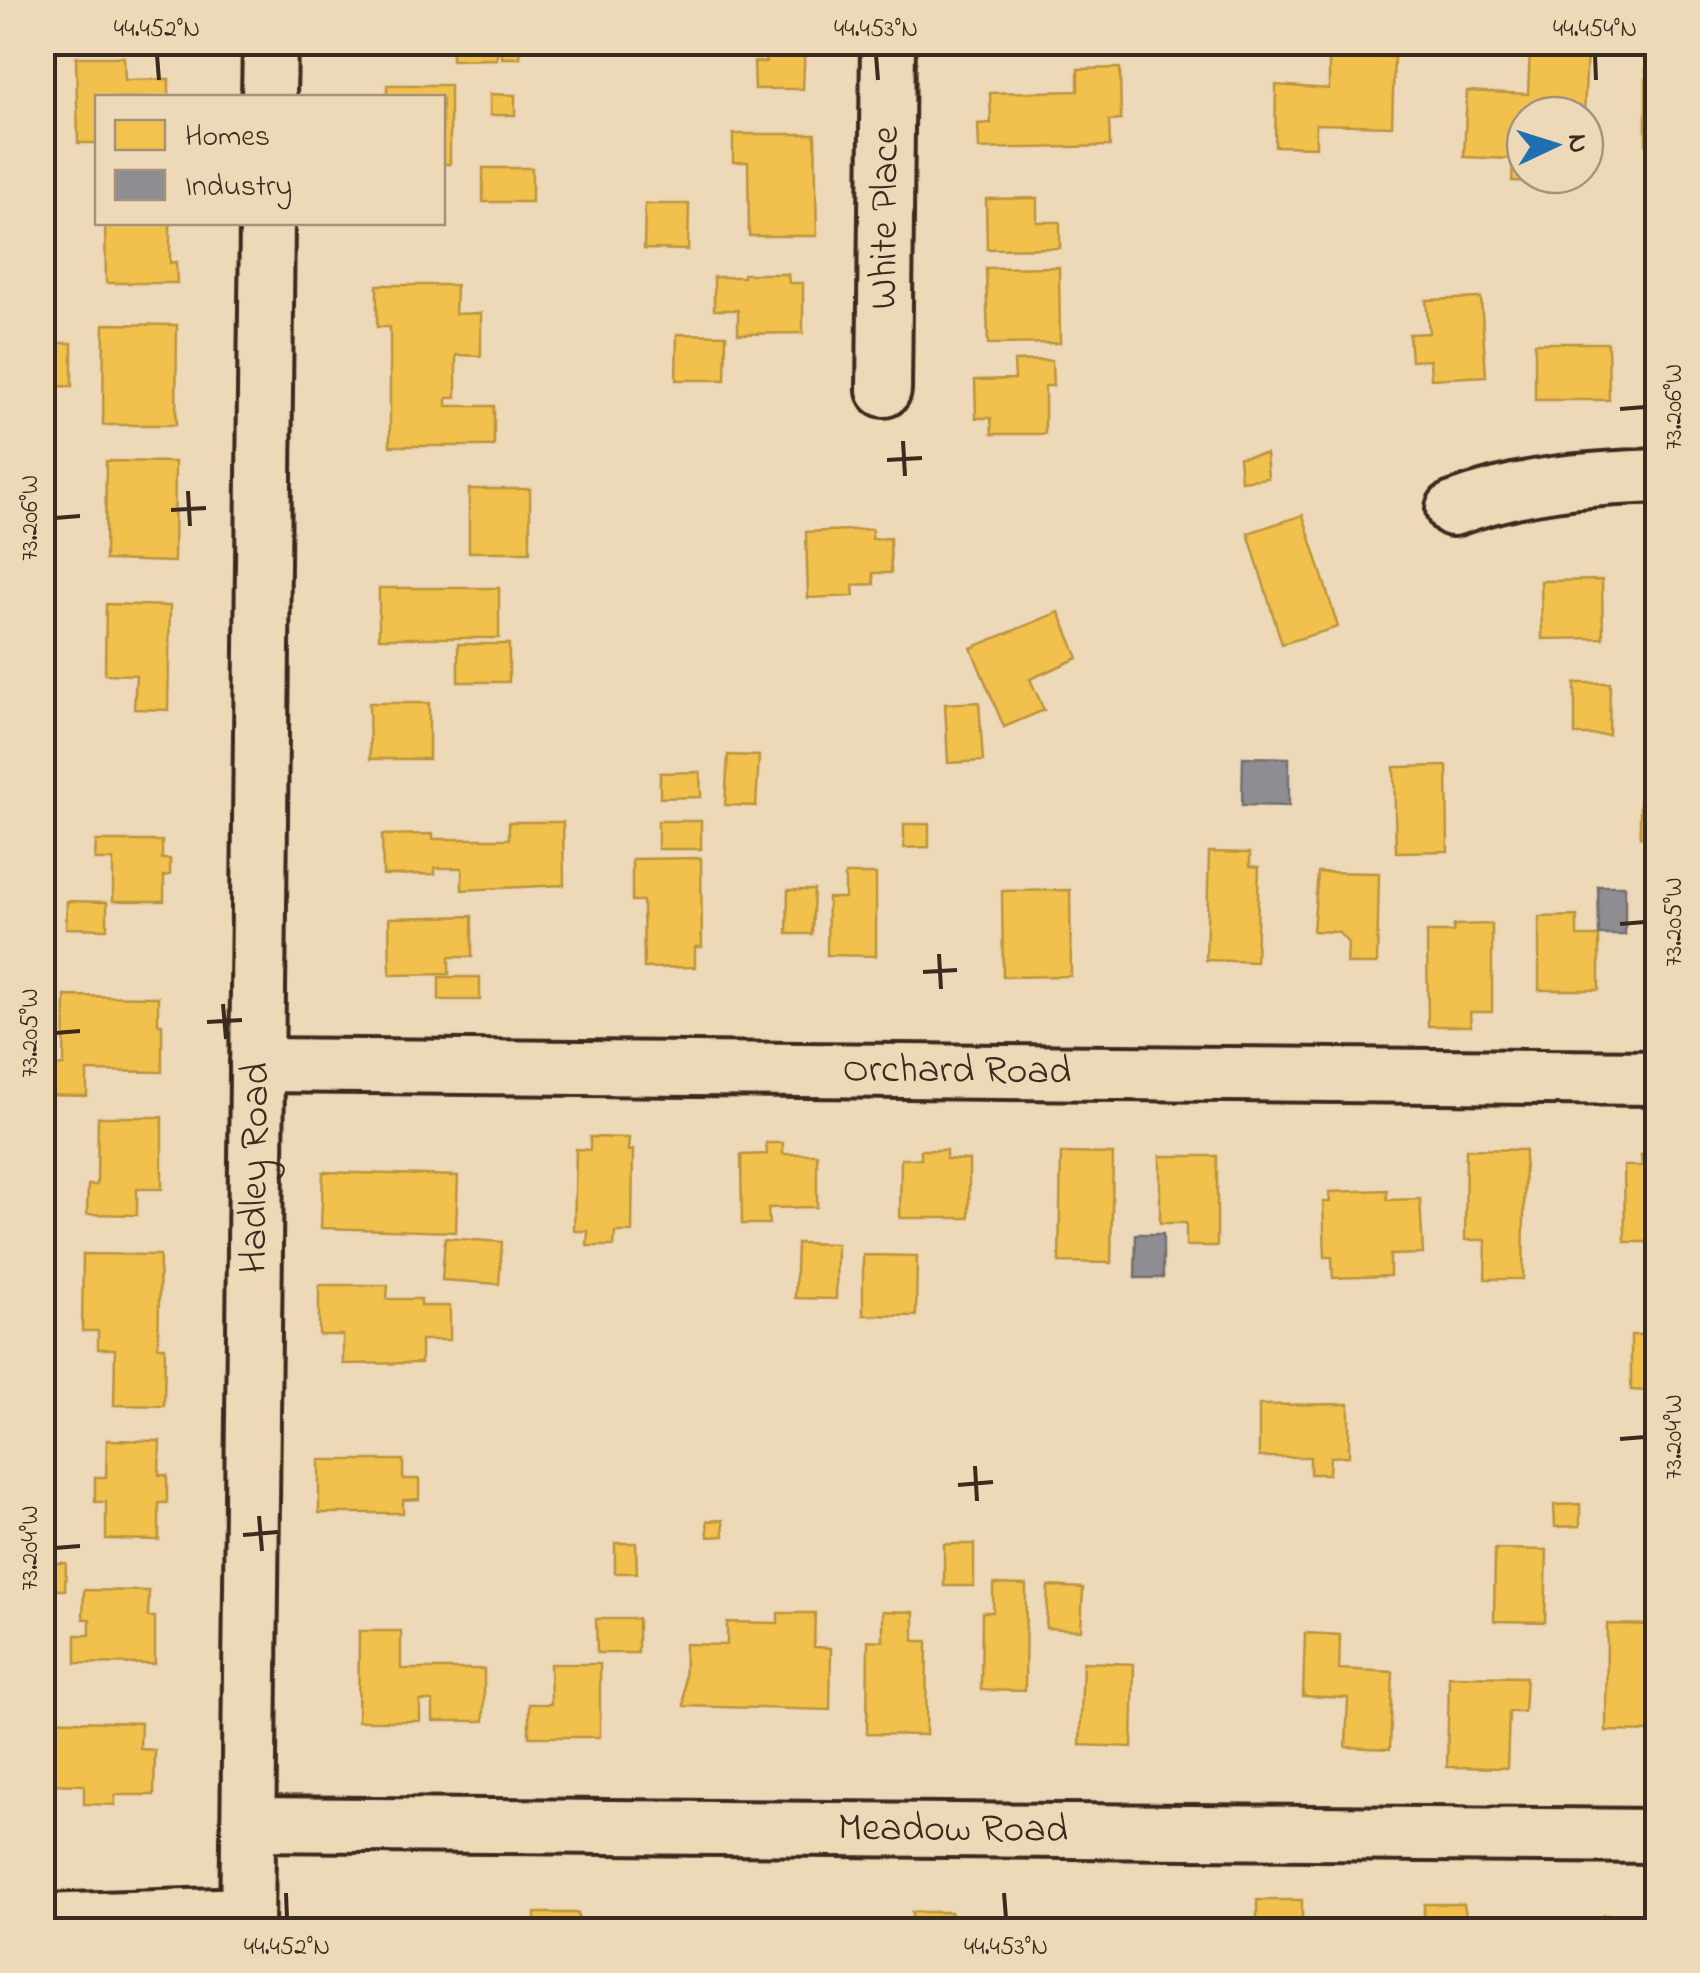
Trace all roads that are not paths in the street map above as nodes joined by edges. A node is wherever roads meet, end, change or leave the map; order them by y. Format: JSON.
{"nodes":[{"id":1,"x":270,"y":42,"type":"edge"},
{"id":2,"x":888,"y":42,"type":"edge"},
{"id":3,"x":269,"y":95,"type":"edge"},
{"id":4,"x":268,"y":225,"type":"edge"},
{"id":5,"x":884,"y":390,"type":"dead end"},
{"id":6,"x":1658,"y":476,"type":"edge"},
{"id":7,"x":1453,"y":509,"type":"dead end"},
{"id":8,"x":257,"y":1065,"type":"junction"},
{"id":9,"x":1658,"y":1078,"type":"edge"},
{"id":10,"x":248,"y":1824,"type":"junction"},
{"id":11,"x":1658,"y":1836,"type":"edge"},
{"id":12,"x":42,"y":1921,"type":"edge"},
{"id":13,"x":247,"y":1922,"type":"edge"}],
"edges":[{"from":1,"to":3,"type":"street"},
{"from":2,"to":5,"type":"street","name":"White Place"},
{"from":4,"to":8,"type":"street","name":"Hadley Road"},
{"from":6,"to":7,"type":"street"},
{"from":8,"to":9,"type":"street","name":"Orchard Road"},
{"from":8,"to":10,"type":"street","name":"Hadley Road"},
{"from":10,"to":11,"type":"street","name":"Meadow Road"},
{"from":10,"to":13,"type":"street","name":"Hadley Road"},
{"from":12,"to":13,"type":"street"}]}
